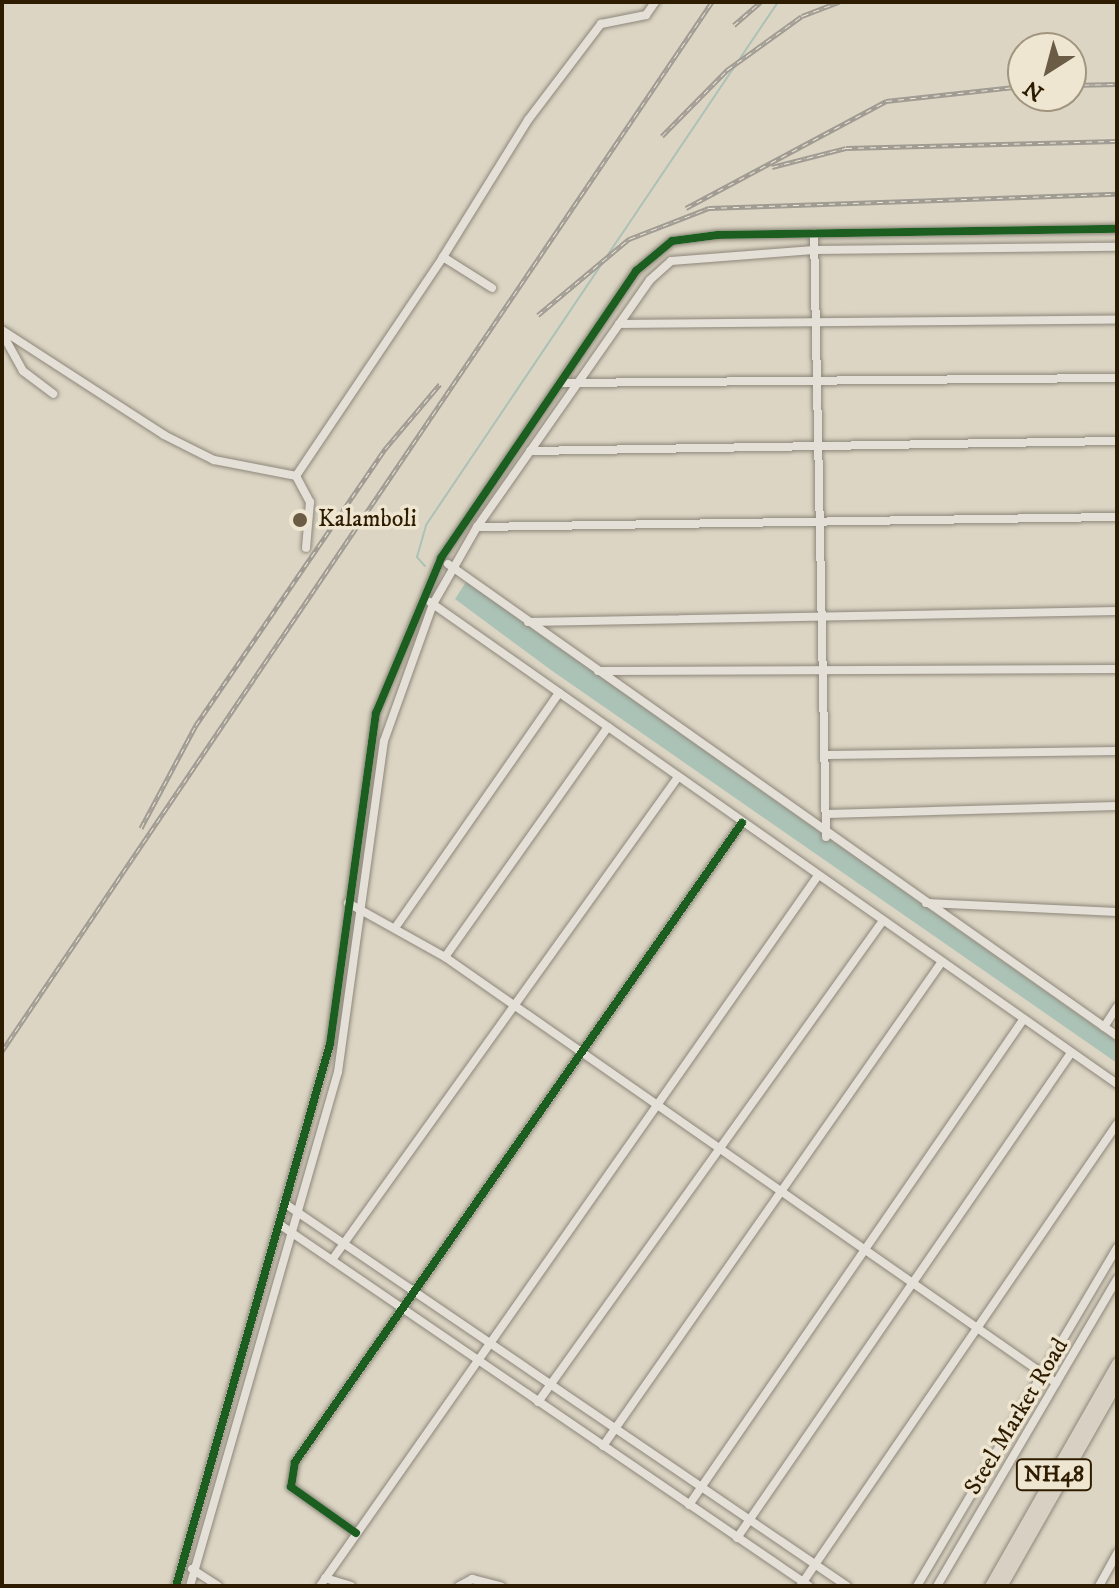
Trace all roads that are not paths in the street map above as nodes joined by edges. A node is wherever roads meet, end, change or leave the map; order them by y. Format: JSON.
{"nodes":[{"id":1,"x":655,"y":2,"type":"edge"},
{"id":2,"x":1117,"y":229,"type":"edge"},
{"id":3,"x":814,"y":233,"type":"junction"},
{"id":4,"x":1117,"y":247,"type":"edge"},
{"id":5,"x":814,"y":250,"type":"junction"},
{"id":6,"x":443,"y":257,"type":"junction"},
{"id":7,"x":492,"y":288,"type":"dead end"},
{"id":8,"x":1117,"y":320,"type":"edge"},
{"id":9,"x":816,"y":322,"type":"junction"},
{"id":10,"x":619,"y":324,"type":"junction"},
{"id":11,"x":2,"y":331,"type":"edge"},
{"id":12,"x":1117,"y":378,"type":"edge"},
{"id":13,"x":562,"y":383,"type":"junction"},
{"id":14,"x":818,"y":383,"type":"junction"},
{"id":15,"x":578,"y":384,"type":"junction"},
{"id":16,"x":53,"y":394,"type":"dead end"},
{"id":17,"x":821,"y":441,"type":"junction"},
{"id":18,"x":1117,"y":441,"type":"edge"},
{"id":19,"x":530,"y":451,"type":"junction"},
{"id":20,"x":296,"y":476,"type":"junction"},
{"id":21,"x":1117,"y":517,"type":"edge"},
{"id":22,"x":822,"y":523,"type":"junction"},
{"id":23,"x":477,"y":527,"type":"junction"},
{"id":24,"x":306,"y":548,"type":"dead end"},
{"id":25,"x":441,"y":558,"type":"junction"},
{"id":26,"x":450,"y":571,"type":"junction"},
{"id":27,"x":424,"y":596,"type":"junction"},
{"id":28,"x":434,"y":602,"type":"junction"},
{"id":29,"x":1117,"y":611,"type":"edge"},
{"id":30,"x":824,"y":615,"type":"junction"},
{"id":31,"x":528,"y":622,"type":"junction"},
{"id":32,"x":1117,"y":669,"type":"edge"},
{"id":33,"x":597,"y":671,"type":"junction"},
{"id":34,"x":826,"y":671,"type":"junction"},
{"id":35,"x":559,"y":693,"type":"junction"},
{"id":36,"x":608,"y":727,"type":"junction"},
{"id":37,"x":1117,"y":751,"type":"edge"},
{"id":38,"x":828,"y":755,"type":"junction"},
{"id":39,"x":678,"y":777,"type":"junction"},
{"id":40,"x":1117,"y":806,"type":"edge"},
{"id":41,"x":827,"y":814,"type":"junction"},
{"id":42,"x":742,"y":823,"type":"junction"},
{"id":43,"x":826,"y":837,"type":"junction"},
{"id":44,"x":817,"y":877,"type":"junction"},
{"id":45,"x":348,"y":903,"type":"junction"},
{"id":46,"x":923,"y":903,"type":"junction"},
{"id":47,"x":362,"y":911,"type":"junction"},
{"id":48,"x":1117,"y":912,"type":"edge"},
{"id":49,"x":882,"y":922,"type":"junction"},
{"id":50,"x":395,"y":928,"type":"junction"},
{"id":51,"x":445,"y":957,"type":"junction"},
{"id":52,"x":941,"y":963,"type":"junction"},
{"id":53,"x":512,"y":1004,"type":"junction"},
{"id":54,"x":1117,"y":1007,"type":"edge"},
{"id":55,"x":1023,"y":1020,"type":"junction"},
{"id":56,"x":1104,"y":1027,"type":"junction"},
{"id":57,"x":1117,"y":1036,"type":"edge"},
{"id":58,"x":581,"y":1052,"type":"junction"},
{"id":59,"x":1071,"y":1053,"type":"junction"},
{"id":60,"x":1117,"y":1084,"type":"edge"},
{"id":61,"x":659,"y":1106,"type":"junction"},
{"id":62,"x":1117,"y":1124,"type":"edge"},
{"id":63,"x":721,"y":1149,"type":"junction"},
{"id":64,"x":785,"y":1194,"type":"junction"},
{"id":65,"x":284,"y":1203,"type":"junction"},
{"id":66,"x":300,"y":1214,"type":"junction"},
{"id":67,"x":279,"y":1224,"type":"junction"},
{"id":68,"x":295,"y":1234,"type":"junction"},
{"id":69,"x":343,"y":1244,"type":"junction"},
{"id":70,"x":1117,"y":1248,"type":"edge"},
{"id":71,"x":865,"y":1250,"type":"junction"},
{"id":72,"x":332,"y":1260,"type":"junction"},
{"id":73,"x":1117,"y":1279,"type":"edge"},
{"id":74,"x":909,"y":1281,"type":"junction"},
{"id":75,"x":415,"y":1293,"type":"junction"},
{"id":76,"x":403,"y":1309,"type":"junction"},
{"id":77,"x":975,"y":1327,"type":"junction"},
{"id":78,"x":492,"y":1347,"type":"junction"},
{"id":79,"x":480,"y":1363,"type":"junction"},
{"id":80,"x":1117,"y":1363,"type":"edge"},
{"id":81,"x":1043,"y":1374,"type":"junction"},
{"id":82,"x":1117,"y":1382,"type":"edge"},
{"id":83,"x":1056,"y":1383,"type":"junction"},
{"id":84,"x":549,"y":1385,"type":"junction"},
{"id":85,"x":538,"y":1402,"type":"junction"},
{"id":86,"x":615,"y":1430,"type":"junction"},
{"id":87,"x":603,"y":1446,"type":"junction"},
{"id":88,"x":700,"y":1488,"type":"junction"},
{"id":89,"x":689,"y":1505,"type":"junction"},
{"id":90,"x":748,"y":1521,"type":"junction"},
{"id":91,"x":356,"y":1533,"type":"junction"},
{"id":92,"x":737,"y":1538,"type":"junction"},
{"id":93,"x":1117,"y":1553,"type":"edge"},
{"id":94,"x":184,"y":1564,"type":"junction"},
{"id":95,"x":814,"y":1565,"type":"junction"},
{"id":96,"x":195,"y":1571,"type":"junction"},
{"id":97,"x":322,"y":1582,"type":"edge"},
{"id":98,"x":804,"y":1585,"type":"edge"},
{"id":99,"x":176,"y":1586,"type":"edge"},
{"id":100,"x":190,"y":1586,"type":"edge"},
{"id":101,"x":218,"y":1586,"type":"edge"},
{"id":102,"x":351,"y":1586,"type":"edge"},
{"id":103,"x":459,"y":1586,"type":"edge"},
{"id":104,"x":501,"y":1586,"type":"edge"},
{"id":105,"x":847,"y":1586,"type":"edge"},
{"id":106,"x":917,"y":1586,"type":"edge"},
{"id":107,"x":937,"y":1586,"type":"edge"},
{"id":108,"x":990,"y":1586,"type":"edge"},
{"id":109,"x":1001,"y":1586,"type":"edge"},
{"id":110,"x":1099,"y":1586,"type":"edge"}],
"edges":[{"from":1,"to":6,"type":"street"},
{"from":2,"to":3,"type":"street"},
{"from":3,"to":5,"type":"street"},
{"from":3,"to":13,"type":"street"},
{"from":4,"to":5,"type":"street"},
{"from":5,"to":9,"type":"street"},
{"from":5,"to":10,"type":"street"},
{"from":6,"to":7,"type":"street"},
{"from":6,"to":20,"type":"street"},
{"from":8,"to":9,"type":"street"},
{"from":9,"to":10,"type":"street"},
{"from":9,"to":14,"type":"street"},
{"from":10,"to":15,"type":"street"},
{"from":11,"to":16,"type":"street"},
{"from":11,"to":20,"type":"street"},
{"from":12,"to":14,"type":"street"},
{"from":13,"to":15,"type":"street"},
{"from":13,"to":25,"type":"street"},
{"from":14,"to":15,"type":"street"},
{"from":14,"to":17,"type":"street"},
{"from":15,"to":19,"type":"street"},
{"from":17,"to":18,"type":"street"},
{"from":17,"to":19,"type":"street"},
{"from":17,"to":22,"type":"street"},
{"from":19,"to":23,"type":"street"},
{"from":20,"to":24,"type":"street"},
{"from":21,"to":22,"type":"street"},
{"from":22,"to":23,"type":"street"},
{"from":22,"to":30,"type":"street"},
{"from":23,"to":26,"type":"street"},
{"from":25,"to":26,"type":"street"},
{"from":25,"to":27,"type":"street"},
{"from":26,"to":28,"type":"street"},
{"from":26,"to":31,"type":"street"},
{"from":27,"to":28,"type":"street"},
{"from":27,"to":45,"type":"street"},
{"from":28,"to":35,"type":"street"},
{"from":28,"to":47,"type":"street"},
{"from":29,"to":30,"type":"street"},
{"from":30,"to":31,"type":"street"},
{"from":30,"to":34,"type":"street"},
{"from":31,"to":33,"type":"street"},
{"from":32,"to":34,"type":"street"},
{"from":33,"to":34,"type":"street"},
{"from":33,"to":43,"type":"street"},
{"from":34,"to":38,"type":"street"},
{"from":35,"to":36,"type":"street"},
{"from":35,"to":50,"type":"street"},
{"from":36,"to":39,"type":"street"},
{"from":36,"to":51,"type":"street"},
{"from":37,"to":38,"type":"street"},
{"from":38,"to":41,"type":"street"},
{"from":39,"to":42,"type":"street"},
{"from":39,"to":53,"type":"street"},
{"from":40,"to":41,"type":"street"},
{"from":41,"to":43,"type":"street"},
{"from":42,"to":44,"type":"street"},
{"from":42,"to":58,"type":"street"},
{"from":43,"to":46,"type":"street"},
{"from":44,"to":49,"type":"street"},
{"from":44,"to":61,"type":"street"},
{"from":45,"to":47,"type":"street"},
{"from":45,"to":65,"type":"street"},
{"from":46,"to":48,"type":"street"},
{"from":46,"to":56,"type":"street"},
{"from":47,"to":50,"type":"street"},
{"from":47,"to":66,"type":"street"},
{"from":49,"to":52,"type":"street"},
{"from":49,"to":63,"type":"street"},
{"from":50,"to":51,"type":"street"},
{"from":51,"to":53,"type":"street"},
{"from":52,"to":55,"type":"street"},
{"from":52,"to":64,"type":"street"},
{"from":53,"to":58,"type":"street"},
{"from":53,"to":69,"type":"street"},
{"from":54,"to":56,"type":"street"},
{"from":55,"to":59,"type":"street"},
{"from":55,"to":71,"type":"street"},
{"from":56,"to":57,"type":"street"},
{"from":58,"to":61,"type":"street"},
{"from":58,"to":75,"type":"street"},
{"from":59,"to":60,"type":"street"},
{"from":59,"to":74,"type":"street"},
{"from":61,"to":63,"type":"street"},
{"from":61,"to":78,"type":"street"},
{"from":62,"to":77,"type":"street"},
{"from":63,"to":64,"type":"street"},
{"from":63,"to":84,"type":"street"},
{"from":64,"to":71,"type":"street"},
{"from":64,"to":86,"type":"street"},
{"from":65,"to":66,"type":"street"},
{"from":65,"to":67,"type":"street"},
{"from":66,"to":68,"type":"street"},
{"from":66,"to":69,"type":"street"},
{"from":67,"to":68,"type":"street"},
{"from":67,"to":94,"type":"street"},
{"from":68,"to":72,"type":"street"},
{"from":68,"to":96,"type":"street"},
{"from":69,"to":72,"type":"street"},
{"from":69,"to":75,"type":"street"},
{"from":70,"to":81,"type":"street","name":"Steel Market Road"},
{"from":71,"to":74,"type":"street"},
{"from":71,"to":88,"type":"street"},
{"from":72,"to":76,"type":"street"},
{"from":73,"to":83,"type":"street","name":"Steel Market Road"},
{"from":74,"to":77,"type":"street"},
{"from":74,"to":90,"type":"street"},
{"from":75,"to":76,"type":"street"},
{"from":75,"to":78,"type":"street"},
{"from":76,"to":79,"type":"street"},
{"from":76,"to":91,"type":"street"},
{"from":77,"to":81,"type":"street"},
{"from":77,"to":95,"type":"street"},
{"from":78,"to":79,"type":"street"},
{"from":78,"to":84,"type":"street"},
{"from":79,"to":85,"type":"street"},
{"from":79,"to":91,"type":"street"},
{"from":80,"to":108,"type":"highway","number":"NH48"},
{"from":81,"to":83,"type":"street"},
{"from":81,"to":106,"type":"street","name":"Steel Market Road"},
{"from":82,"to":109,"type":"highway","number":"NH48"},
{"from":83,"to":107,"type":"street","name":"Steel Market Road"},
{"from":84,"to":85,"type":"street"},
{"from":84,"to":86,"type":"street"},
{"from":85,"to":87,"type":"street"},
{"from":86,"to":87,"type":"street"},
{"from":86,"to":88,"type":"street"},
{"from":87,"to":89,"type":"street"},
{"from":88,"to":89,"type":"street"},
{"from":88,"to":90,"type":"street"},
{"from":89,"to":92,"type":"street"},
{"from":90,"to":92,"type":"street"},
{"from":90,"to":95,"type":"street"},
{"from":91,"to":97,"type":"street"},
{"from":92,"to":98,"type":"street"},
{"from":93,"to":110,"type":"street"},
{"from":94,"to":96,"type":"street"},
{"from":94,"to":99,"type":"street"},
{"from":95,"to":98,"type":"street"},
{"from":95,"to":105,"type":"street"},
{"from":96,"to":100,"type":"street"},
{"from":96,"to":101,"type":"street"},
{"from":97,"to":102,"type":"street"},
{"from":103,"to":104,"type":"street"}]}
